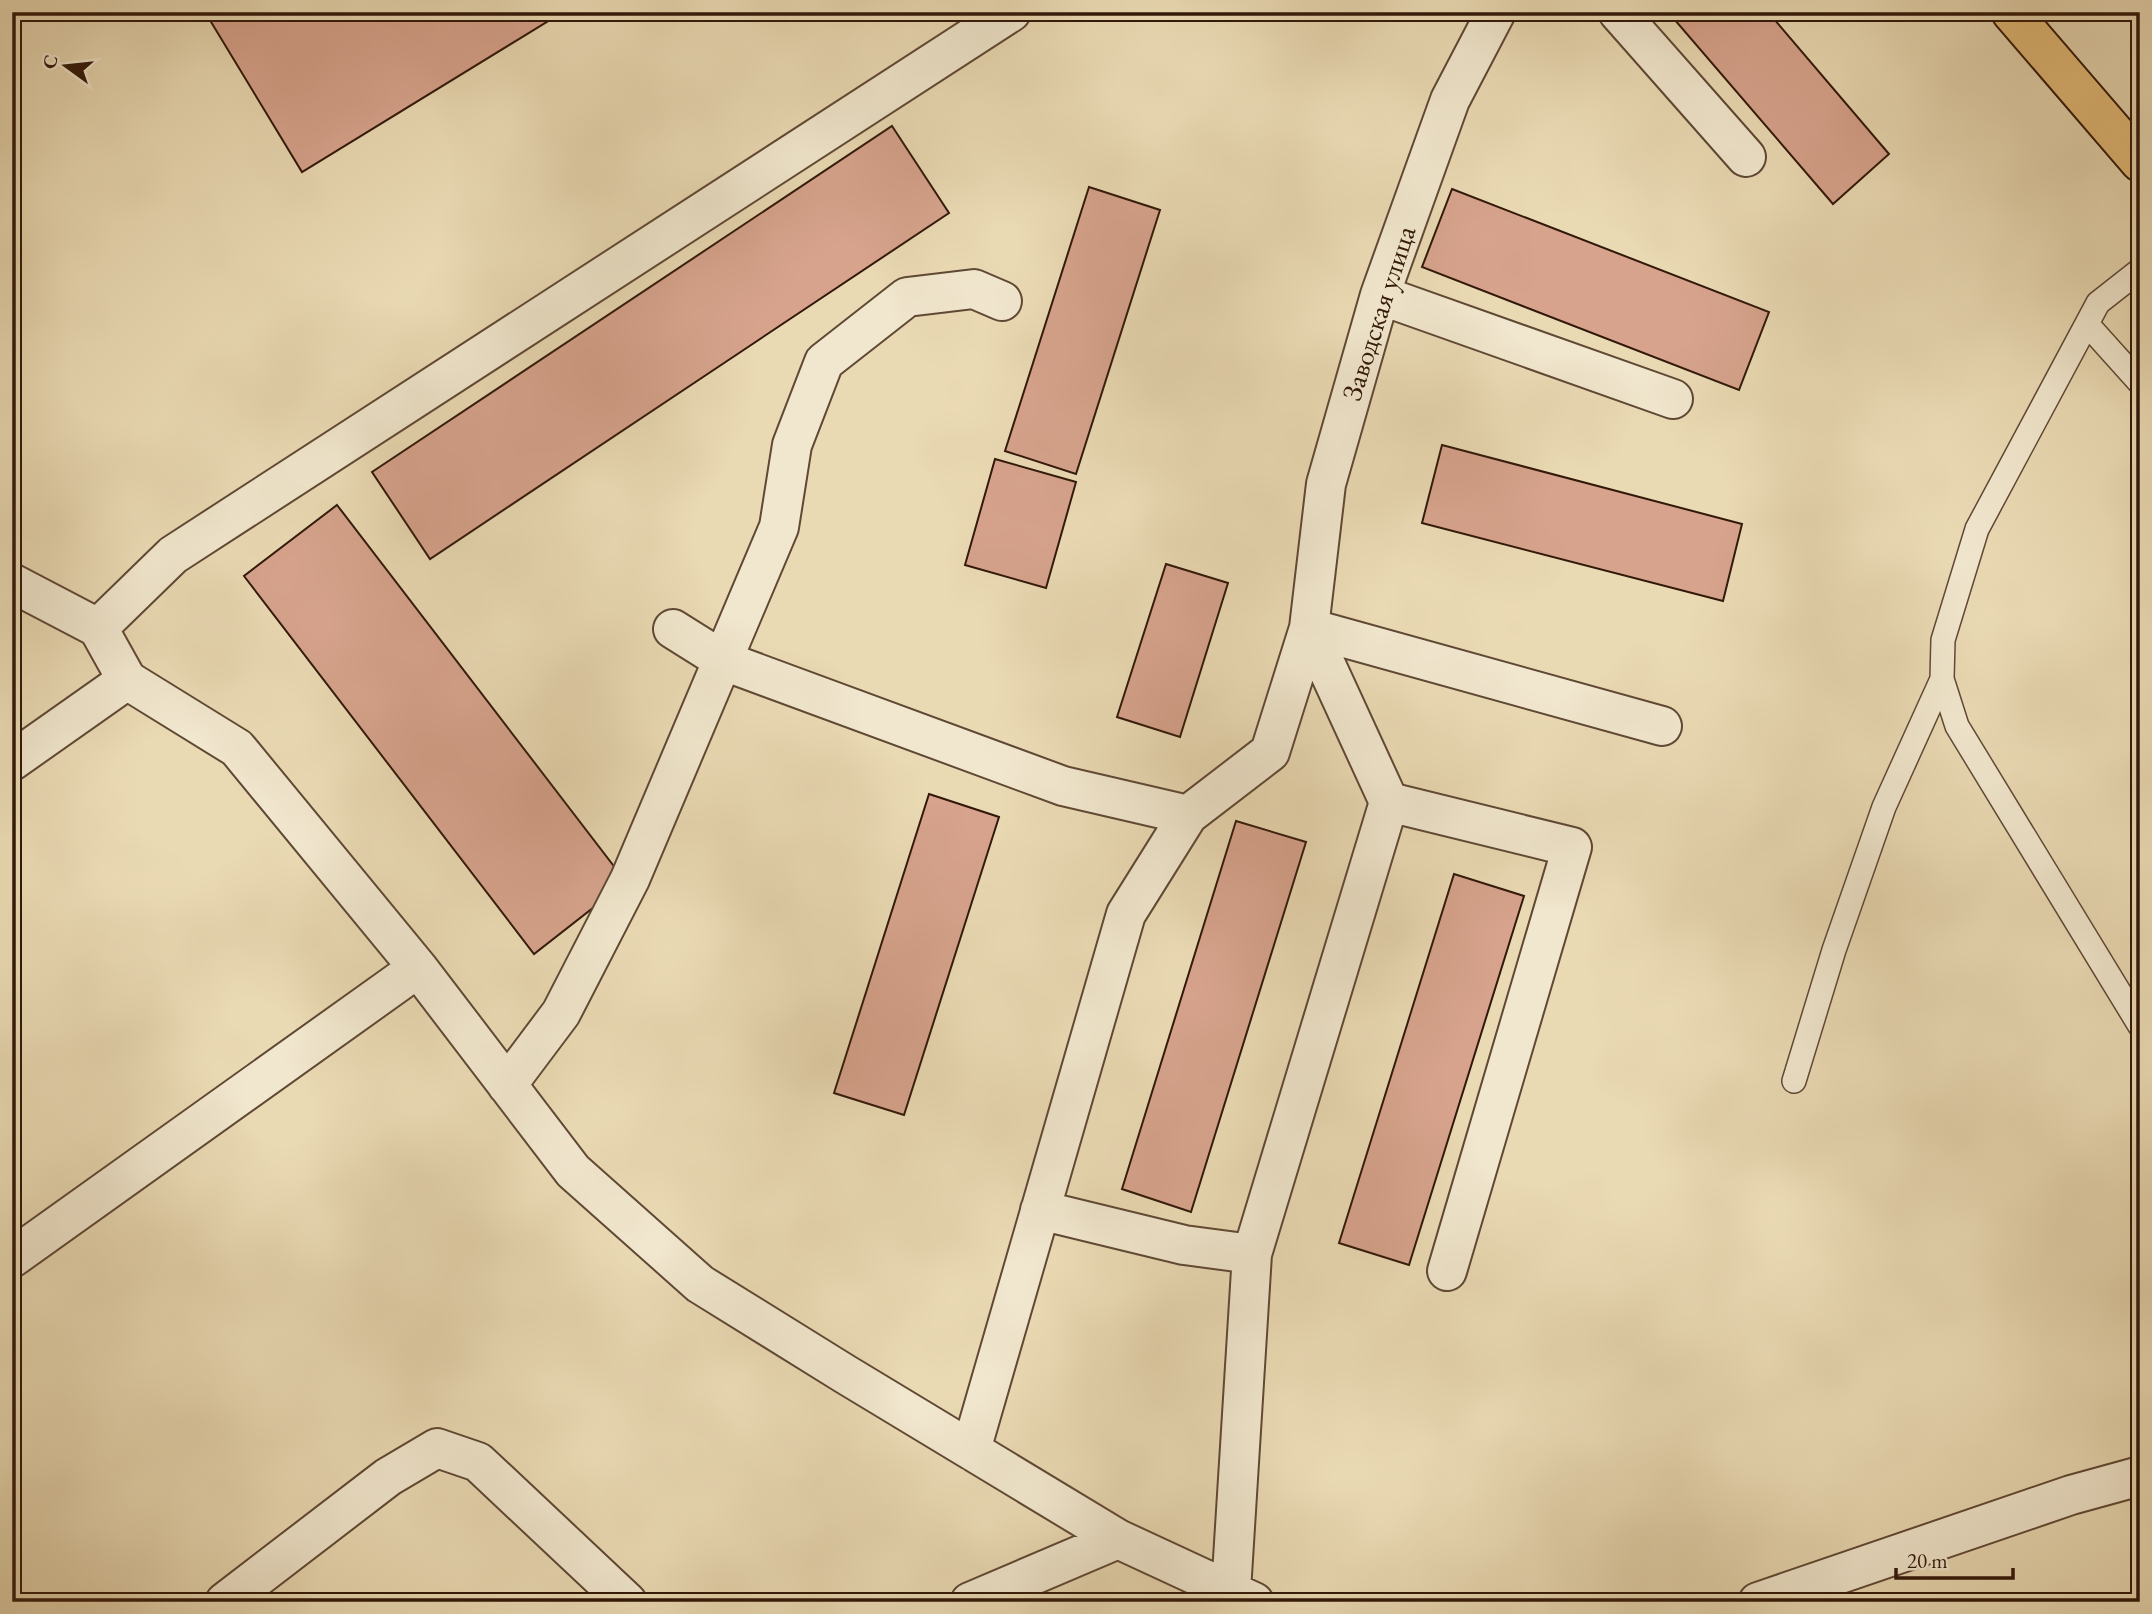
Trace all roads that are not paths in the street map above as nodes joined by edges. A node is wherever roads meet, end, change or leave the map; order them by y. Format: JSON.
{"nodes":[{"id":1,"x":1011,"y":12,"type":"edge"},
{"id":2,"x":1496,"y":12,"type":"edge"},
{"id":3,"x":1618,"y":12,"type":"edge"},
{"id":4,"x":2011,"y":12,"type":"edge"},
{"id":5,"x":1746,"y":157,"type":"dead end"},
{"id":6,"x":2140,"y":162,"type":"edge"},
{"id":7,"x":2140,"y":270,"type":"edge"},
{"id":8,"x":1380,"y":295,"type":"junction"},
{"id":9,"x":1002,"y":301,"type":"dead end"},
{"id":10,"x":2087,"y":324,"type":"junction"},
{"id":11,"x":2140,"y":383,"type":"edge"},
{"id":12,"x":1674,"y":399,"type":"dead end"},
{"id":13,"x":12,"y":583,"type":"edge"},
{"id":14,"x":97,"y":628,"type":"junction"},
{"id":15,"x":1309,"y":628,"type":"junction"},
{"id":16,"x":673,"y":629,"type":"dead end"},
{"id":17,"x":724,"y":661,"type":"junction"},
{"id":18,"x":1942,"y":679,"type":"junction"},
{"id":19,"x":127,"y":680,"type":"junction"},
{"id":20,"x":1662,"y":726,"type":"dead end"},
{"id":21,"x":12,"y":761,"type":"edge"},
{"id":22,"x":1389,"y":802,"type":"junction"},
{"id":23,"x":1188,"y":815,"type":"junction"},
{"id":24,"x":418,"y":968,"type":"junction"},
{"id":25,"x":2140,"y":1026,"type":"edge"},
{"id":26,"x":1794,"y":1080,"type":"dead end"},
{"id":27,"x":506,"y":1085,"type":"junction"},
{"id":28,"x":1040,"y":1210,"type":"junction"},
{"id":29,"x":1252,"y":1254,"type":"junction"},
{"id":30,"x":12,"y":1258,"type":"edge"},
{"id":31,"x":1447,"y":1270,"type":"dead end"},
{"id":32,"x":971,"y":1450,"type":"junction"},
{"id":33,"x":2140,"y":1476,"type":"edge"},
{"id":34,"x":1118,"y":1539,"type":"junction"},
{"id":35,"x":1243,"y":1597,"type":"edge"},
{"id":36,"x":225,"y":1602,"type":"edge"},
{"id":37,"x":627,"y":1602,"type":"edge"},
{"id":38,"x":970,"y":1602,"type":"edge"},
{"id":39,"x":1758,"y":1602,"type":"edge"}],
"edges":[{"from":1,"to":14,"type":"street"},
{"from":2,"to":8,"type":"street","name":"Заводская улица"},
{"from":3,"to":5,"type":"street"},
{"from":4,"to":6,"type":"main road"},
{"from":7,"to":10,"type":"lane"},
{"from":8,"to":12,"type":"street"},
{"from":8,"to":15,"type":"street","name":"Заводская улица"},
{"from":9,"to":17,"type":"street"},
{"from":10,"to":11,"type":"lane"},
{"from":10,"to":18,"type":"lane"},
{"from":13,"to":14,"type":"street"},
{"from":14,"to":19,"type":"street"},
{"from":15,"to":20,"type":"street"},
{"from":15,"to":22,"type":"street"},
{"from":15,"to":23,"type":"street","name":"Заводская улица"},
{"from":16,"to":17,"type":"street"},
{"from":17,"to":23,"type":"street"},
{"from":17,"to":27,"type":"street"},
{"from":18,"to":25,"type":"lane"},
{"from":18,"to":26,"type":"lane"},
{"from":19,"to":21,"type":"street"},
{"from":19,"to":24,"type":"street"},
{"from":22,"to":29,"type":"street"},
{"from":22,"to":31,"type":"street"},
{"from":23,"to":28,"type":"street"},
{"from":24,"to":27,"type":"street"},
{"from":24,"to":30,"type":"street"},
{"from":27,"to":32,"type":"street"},
{"from":28,"to":29,"type":"street"},
{"from":28,"to":32,"type":"street"},
{"from":29,"to":35,"type":"street"},
{"from":32,"to":34,"type":"street"},
{"from":33,"to":39,"type":"street"},
{"from":34,"to":35,"type":"street"},
{"from":34,"to":38,"type":"street"},
{"from":36,"to":37,"type":"street"}]}
